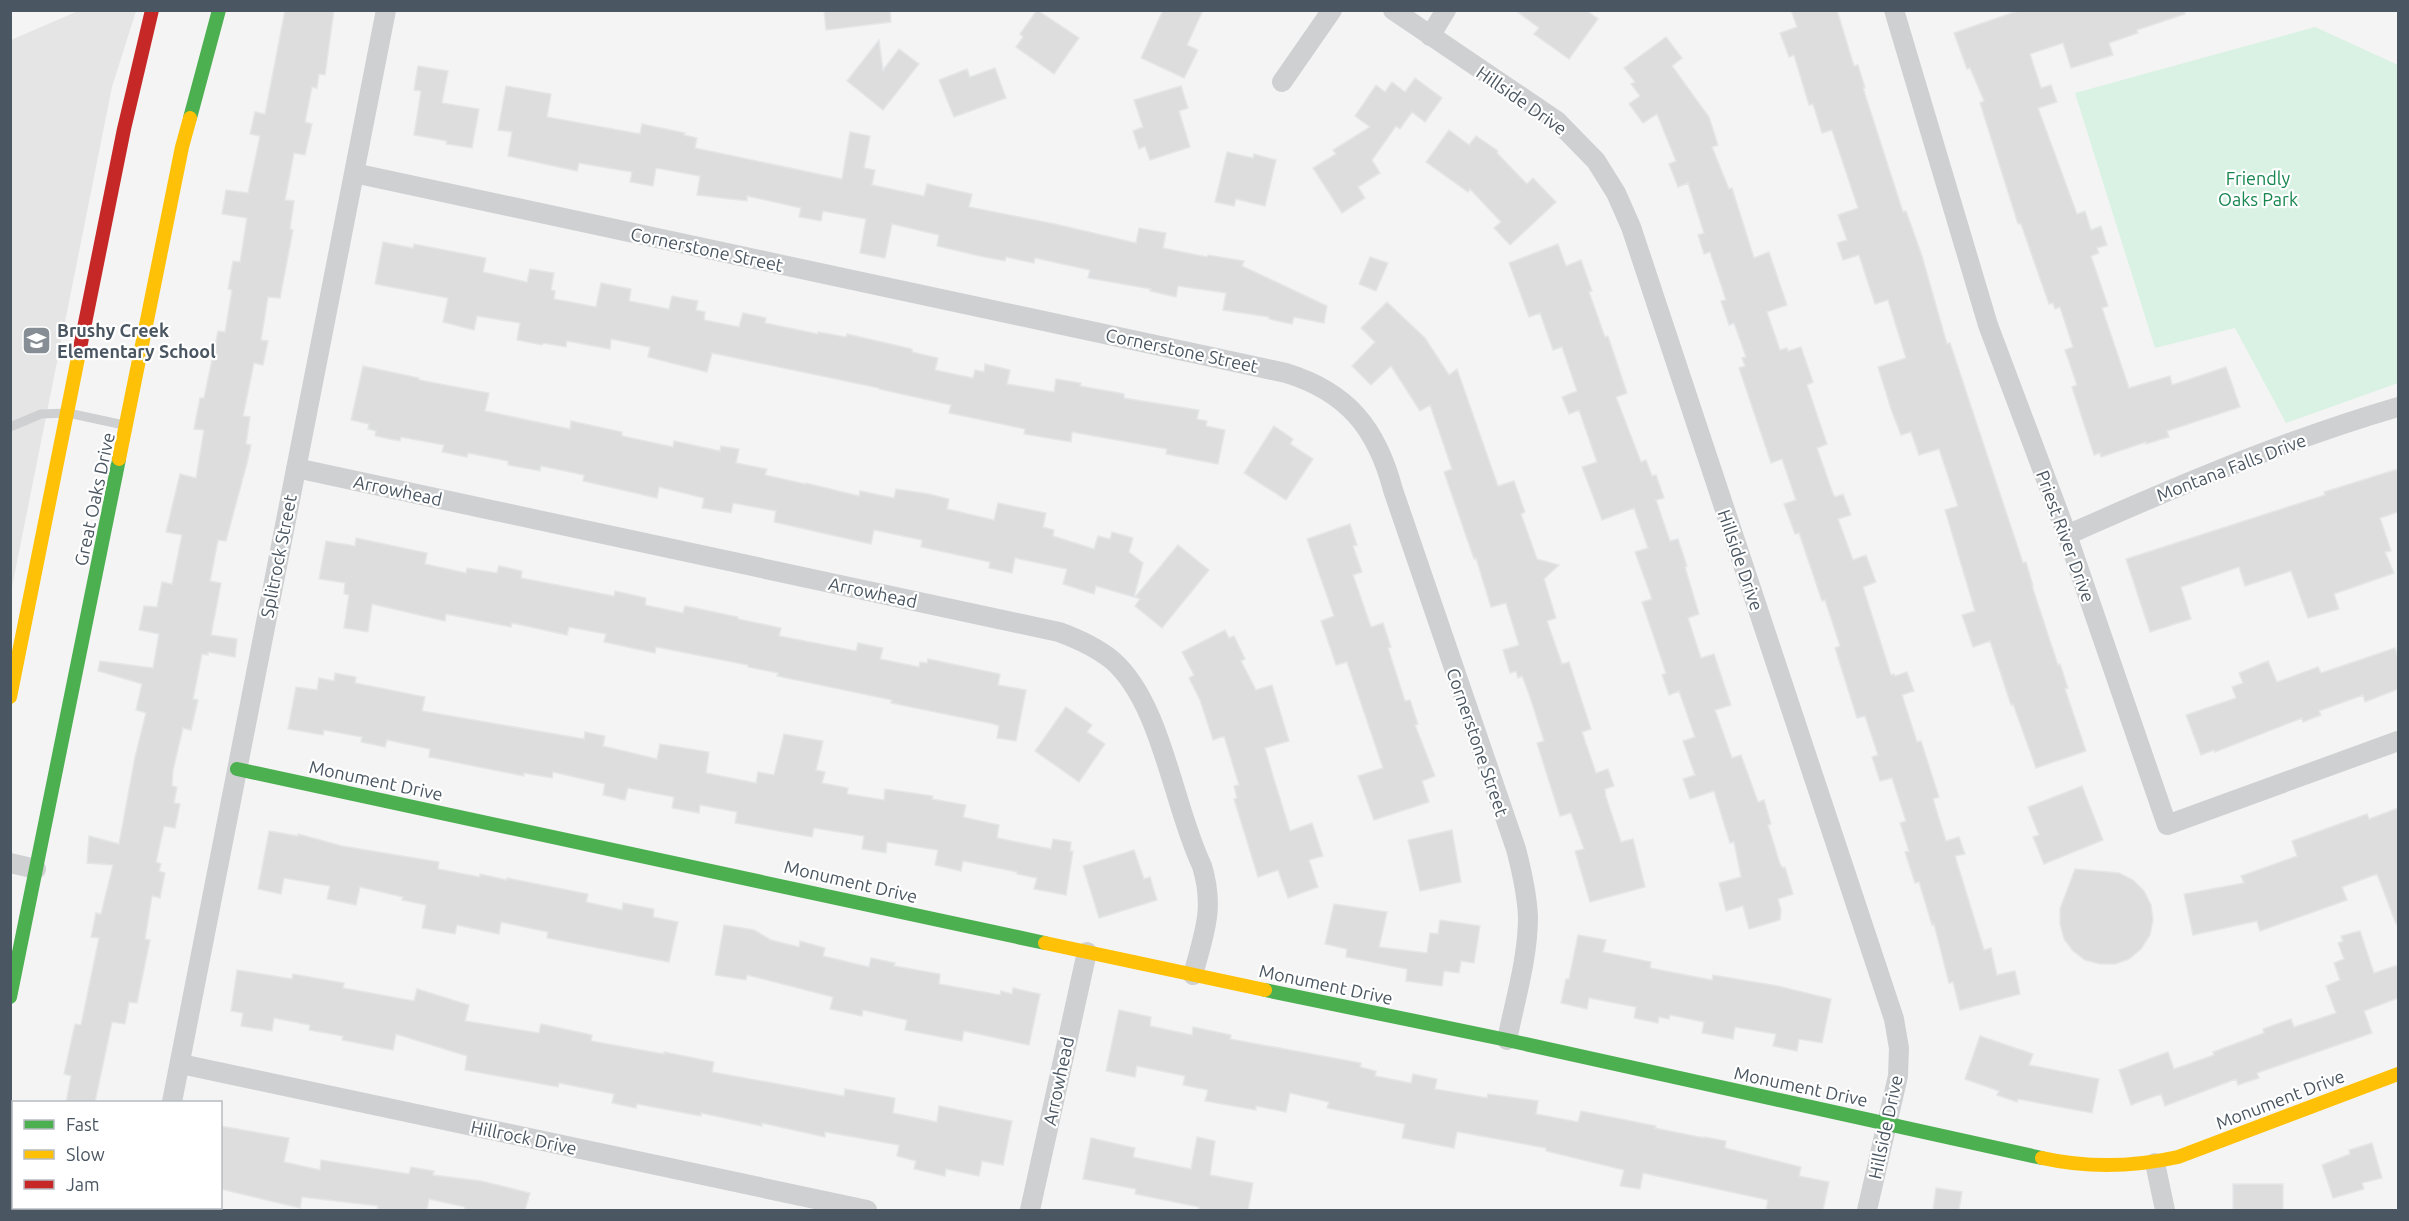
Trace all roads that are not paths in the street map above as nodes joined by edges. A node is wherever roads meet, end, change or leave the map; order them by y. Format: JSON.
{"nodes":[{"id":1,"x":152,"y":10,"type":"edge"},
{"id":2,"x":219,"y":10,"type":"edge"},
{"id":3,"x":386,"y":10,"type":"edge"},
{"id":4,"x":1332,"y":10,"type":"edge"},
{"id":5,"x":1393,"y":10,"type":"edge"},
{"id":6,"x":1446,"y":10,"type":"edge"},
{"id":7,"x":1894,"y":10,"type":"edge"},
{"id":8,"x":1430,"y":36,"type":"junction"},
{"id":9,"x":1282,"y":82,"type":"dead end"},
{"id":10,"x":354,"y":173,"type":"junction"},
{"id":11,"x":2398,"y":407,"type":"edge"},
{"id":12,"x":68,"y":413,"type":"junction"},
{"id":13,"x":127,"y":426,"type":"junction"},
{"id":14,"x":10,"y":427,"type":"edge"},
{"id":15,"x":296,"y":468,"type":"junction"},
{"id":16,"x":2067,"y":535,"type":"junction"},
{"id":17,"x":10,"y":697,"type":"edge"},
{"id":18,"x":2398,"y":741,"type":"edge"},
{"id":19,"x":237,"y":769,"type":"junction"},
{"id":20,"x":10,"y":864,"type":"edge"},
{"id":21,"x":36,"y":869,"type":"junction"},
{"id":22,"x":1087,"y":952,"type":"junction"},
{"id":23,"x":1193,"y":975,"type":"junction"},
{"id":24,"x":10,"y":997,"type":"edge"},
{"id":25,"x":1508,"y":1040,"type":"junction"},
{"id":26,"x":181,"y":1064,"type":"junction"},
{"id":27,"x":2398,"y":1074,"type":"edge"},
{"id":28,"x":172,"y":1101,"type":"edge"},
{"id":29,"x":1886,"y":1123,"type":"junction"},
{"id":30,"x":2156,"y":1163,"type":"junction"},
{"id":31,"x":867,"y":1210,"type":"edge"},
{"id":32,"x":1030,"y":1210,"type":"edge"},
{"id":33,"x":1867,"y":1210,"type":"edge"},
{"id":34,"x":2165,"y":1210,"type":"edge"}],
"edges":[{"from":1,"to":12,"type":"street"},
{"from":2,"to":13,"type":"street","name":"Great Oaks Drive"},
{"from":3,"to":10,"type":"street","name":"Splitrock Street"},
{"from":4,"to":9,"type":"street"},
{"from":5,"to":8,"type":"street","name":"Hillside Drive"},
{"from":6,"to":8,"type":"street"},
{"from":7,"to":16,"type":"street","name":"Priest River Drive"},
{"from":8,"to":29,"type":"street","name":"Hillside Drive"},
{"from":10,"to":15,"type":"street","name":"Splitrock Street"},
{"from":10,"to":25,"type":"street","name":"Cornerstone Street"},
{"from":11,"to":16,"type":"street","name":"Montana Falls Drive"},
{"from":12,"to":13,"type":"lane"},
{"from":12,"to":14,"type":"lane"},
{"from":12,"to":17,"type":"street"},
{"from":13,"to":21,"type":"street","name":"Great Oaks Drive"},
{"from":15,"to":19,"type":"street","name":"Splitrock Street"},
{"from":15,"to":23,"type":"street","name":"Arrowhead"},
{"from":16,"to":18,"type":"street","name":"Priest River Drive"},
{"from":19,"to":22,"type":"street","name":"Monument Drive"},
{"from":19,"to":26,"type":"street","name":"Splitrock Street"},
{"from":20,"to":21,"type":"street"},
{"from":21,"to":24,"type":"street","name":"Great Oaks Drive"},
{"from":22,"to":23,"type":"street","name":"Monument Drive"},
{"from":22,"to":32,"type":"street","name":"Arrowhead"},
{"from":23,"to":25,"type":"street","name":"Monument Drive"},
{"from":25,"to":29,"type":"street","name":"Monument Drive"},
{"from":26,"to":28,"type":"street","name":"Splitrock Street"},
{"from":26,"to":31,"type":"street","name":"Hillrock Drive"},
{"from":27,"to":30,"type":"street","name":"Monument Drive"},
{"from":29,"to":30,"type":"street","name":"Monument Drive"},
{"from":29,"to":33,"type":"street","name":"Hillside Drive"},
{"from":30,"to":34,"type":"street"}]}
